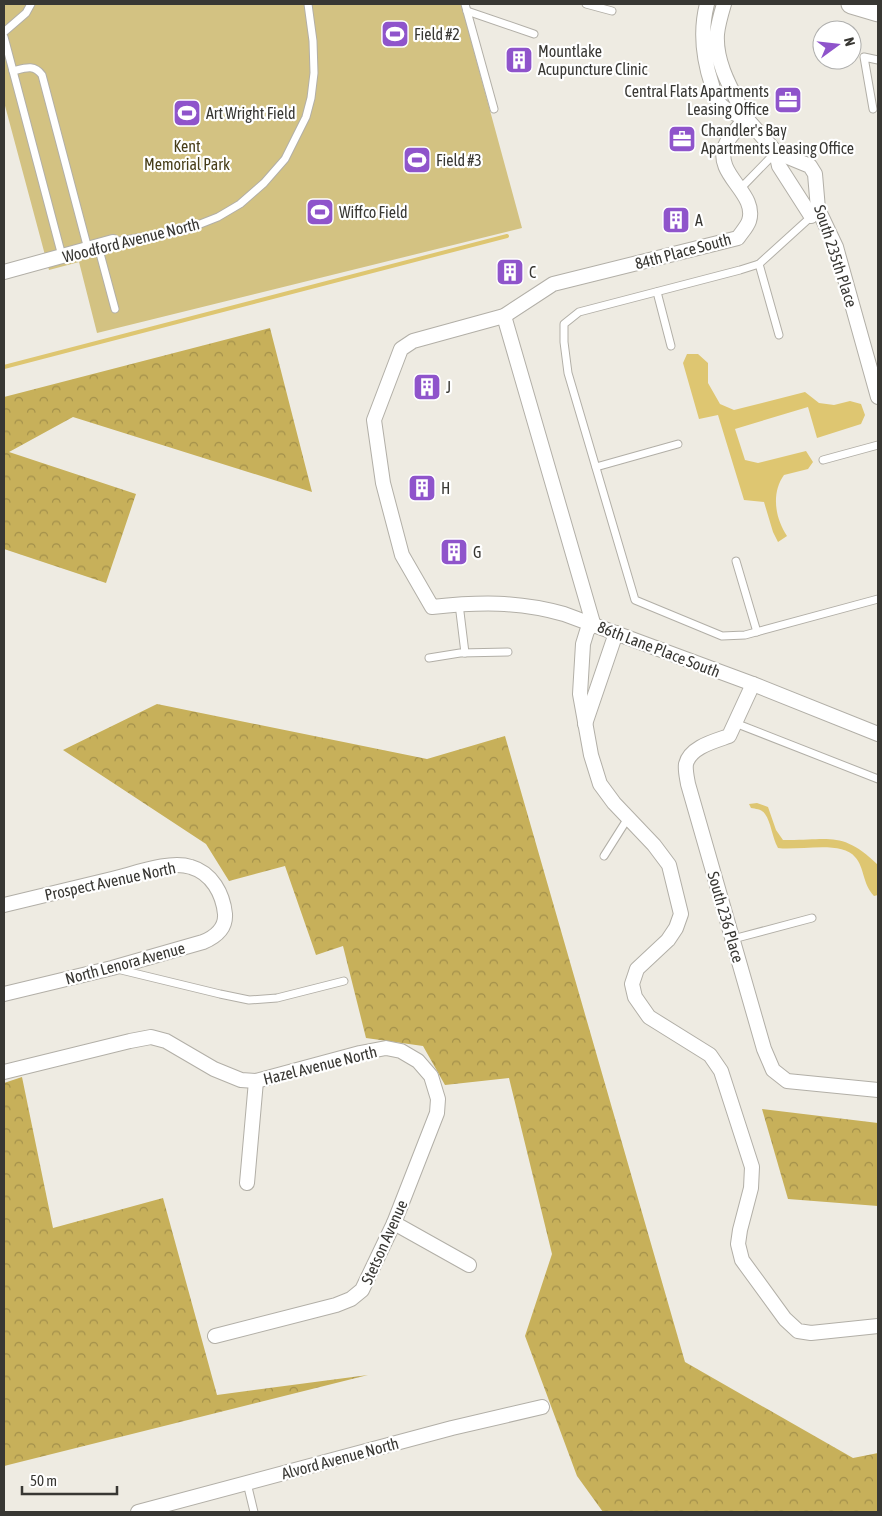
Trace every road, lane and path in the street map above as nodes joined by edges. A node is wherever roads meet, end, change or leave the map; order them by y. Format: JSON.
{"nodes":[{"id":1,"x":23,"y":4,"type":"edge"},
{"id":2,"x":31,"y":4,"type":"edge"},
{"id":3,"x":308,"y":4,"type":"edge"},
{"id":4,"x":586,"y":4,"type":"edge"},
{"id":5,"x":706,"y":4,"type":"edge"},
{"id":6,"x":724,"y":4,"type":"edge"},
{"id":7,"x":851,"y":4,"type":"edge"},
{"id":8,"x":466,"y":8,"type":"edge"},
{"id":9,"x":612,"y":11,"type":"dead end"},
{"id":10,"x":878,"y":12,"type":"edge"},
{"id":11,"x":26,"y":13,"type":"junction"},
{"id":12,"x":4,"y":32,"type":"edge"},
{"id":13,"x":534,"y":34,"type":"dead end"},
{"id":14,"x":4,"y":37,"type":"edge"},
{"id":15,"x":878,"y":60,"type":"edge"},
{"id":16,"x":13,"y":71,"type":"junction"},
{"id":17,"x":494,"y":108,"type":"dead end"},
{"id":18,"x":873,"y":109,"type":"dead end"},
{"id":19,"x":746,"y":118,"type":"junction"},
{"id":20,"x":776,"y":152,"type":"junction"},
{"id":21,"x":740,"y":189,"type":"junction"},
{"id":22,"x":815,"y":213,"type":"junction"},
{"id":23,"x":113,"y":242,"type":"joint"},
{"id":24,"x":93,"y":247,"type":"junction"},
{"id":25,"x":62,"y":256,"type":"junction"},
{"id":26,"x":759,"y":264,"type":"junction"},
{"id":27,"x":4,"y":272,"type":"edge"},
{"id":28,"x":657,"y":292,"type":"junction"},
{"id":29,"x":115,"y":309,"type":"dead end"},
{"id":30,"x":504,"y":316,"type":"junction"},
{"id":31,"x":780,"y":335,"type":"dead end"},
{"id":32,"x":671,"y":346,"type":"dead end"},
{"id":33,"x":878,"y":397,"type":"edge"},
{"id":34,"x":678,"y":444,"type":"dead end"},
{"id":35,"x":878,"y":445,"type":"edge"},
{"id":36,"x":822,"y":460,"type":"dead end"},
{"id":37,"x":596,"y":466,"type":"junction"},
{"id":38,"x":736,"y":560,"type":"dead end"},
{"id":39,"x":878,"y":599,"type":"edge"},
{"id":40,"x":459,"y":604,"type":"junction"},
{"id":41,"x":432,"y":607,"type":"joint"},
{"id":42,"x":593,"y":624,"type":"junction"},
{"id":43,"x":757,"y":632,"type":"junction"},
{"id":44,"x":616,"y":633,"type":"junction"},
{"id":45,"x":508,"y":652,"type":"dead end"},
{"id":46,"x":465,"y":653,"type":"junction"},
{"id":47,"x":429,"y":658,"type":"dead end"},
{"id":48,"x":753,"y":684,"type":"junction"},
{"id":49,"x":735,"y":723,"type":"junction"},
{"id":50,"x":584,"y":727,"type":"junction"},
{"id":51,"x":878,"y":734,"type":"edge"},
{"id":52,"x":878,"y":779,"type":"edge"},
{"id":53,"x":628,"y":818,"type":"junction"},
{"id":54,"x":604,"y":856,"type":"dead end"},
{"id":55,"x":4,"y":905,"type":"edge"},
{"id":56,"x":224,"y":909,"type":"joint"},
{"id":57,"x":812,"y":918,"type":"dead end"},
{"id":58,"x":733,"y":939,"type":"junction"},
{"id":59,"x":112,"y":968,"type":"junction"},
{"id":60,"x":344,"y":981,"type":"dead end"},
{"id":61,"x":4,"y":994,"type":"edge"},
{"id":62,"x":4,"y":1072,"type":"edge"},
{"id":63,"x":431,"y":1076,"type":"joint"},
{"id":64,"x":256,"y":1081,"type":"junction"},
{"id":65,"x":878,"y":1090,"type":"edge"},
{"id":66,"x":247,"y":1183,"type":"dead end"},
{"id":67,"x":394,"y":1223,"type":"junction"},
{"id":68,"x":469,"y":1265,"type":"dead end"},
{"id":69,"x":878,"y":1326,"type":"edge"},
{"id":70,"x":215,"y":1336,"type":"dead end"},
{"id":71,"x":542,"y":1407,"type":"dead end"},
{"id":72,"x":247,"y":1483,"type":"junction"},
{"id":73,"x":138,"y":1512,"type":"edge"},
{"id":74,"x":254,"y":1512,"type":"edge"}],
"edges":[{"from":1,"to":11,"type":"lane"},
{"from":2,"to":11,"type":"lane"},
{"from":3,"to":23,"type":"lane","name":"Woodford Avenue North"},
{"from":4,"to":9,"type":"lane"},
{"from":5,"to":19,"type":"street","name":"South 235th Place"},
{"from":6,"to":19,"type":"street","name":"South 235th Place"},
{"from":7,"to":10,"type":"main road"},
{"from":8,"to":13,"type":"lane"},
{"from":8,"to":17,"type":"lane"},
{"from":11,"to":12,"type":"lane"},
{"from":14,"to":16,"type":"lane"},
{"from":15,"to":18,"type":"lane"},
{"from":16,"to":24,"type":"lane"},
{"from":16,"to":25,"type":"lane"},
{"from":19,"to":20,"type":"street","name":"South 235th Place"},
{"from":19,"to":21,"type":"street","name":"84th Place South"},
{"from":20,"to":21,"type":"lane"},
{"from":20,"to":22,"type":"street"},
{"from":20,"to":22,"type":"street","name":"South 235th Place"},
{"from":21,"to":30,"type":"street","name":"84th Place South"},
{"from":22,"to":26,"type":"lane"},
{"from":22,"to":33,"type":"street","name":"South 235th Place"},
{"from":23,"to":24,"type":"street","name":"Woodford Avenue North"},
{"from":24,"to":25,"type":"street","name":"Woodford Avenue North"},
{"from":24,"to":29,"type":"lane"},
{"from":25,"to":27,"type":"street","name":"Woodford Avenue North"},
{"from":26,"to":28,"type":"lane"},
{"from":26,"to":31,"type":"lane"},
{"from":28,"to":32,"type":"lane"},
{"from":28,"to":37,"type":"lane"},
{"from":30,"to":41,"type":"street","name":"84th Place South"},
{"from":30,"to":42,"type":"street"},
{"from":34,"to":37,"type":"lane"},
{"from":35,"to":36,"type":"lane"},
{"from":37,"to":43,"type":"lane"},
{"from":38,"to":43,"type":"lane"},
{"from":39,"to":43,"type":"lane"},
{"from":40,"to":41,"type":"street","name":"86th Lane Place South"},
{"from":40,"to":42,"type":"street","name":"86th Lane Place South"},
{"from":40,"to":46,"type":"lane"},
{"from":42,"to":44,"type":"street","name":"86th Lane Place South"},
{"from":42,"to":50,"type":"street"},
{"from":44,"to":48,"type":"street","name":"86th Lane Place South"},
{"from":44,"to":50,"type":"street"},
{"from":45,"to":46,"type":"lane"},
{"from":46,"to":47,"type":"lane"},
{"from":48,"to":49,"type":"street","name":"South 236 Place"},
{"from":48,"to":51,"type":"street","name":"86th Lane Place South"},
{"from":49,"to":52,"type":"lane"},
{"from":49,"to":58,"type":"street","name":"South 236 Place"},
{"from":50,"to":53,"type":"street"},
{"from":53,"to":54,"type":"lane"},
{"from":53,"to":69,"type":"street"},
{"from":55,"to":56,"type":"street","name":"Prospect Avenue North"},
{"from":56,"to":59,"type":"street","name":"North Lenora Avenue"},
{"from":57,"to":58,"type":"lane"},
{"from":58,"to":65,"type":"street","name":"South 236 Place"},
{"from":59,"to":60,"type":"lane"},
{"from":59,"to":61,"type":"street","name":"North Lenora Avenue"},
{"from":62,"to":64,"type":"street","name":"Hazel Avenue North"},
{"from":63,"to":64,"type":"street","name":"Hazel Avenue North"},
{"from":63,"to":67,"type":"street","name":"Stetson Avenue"},
{"from":64,"to":66,"type":"street"},
{"from":67,"to":68,"type":"street"},
{"from":67,"to":70,"type":"street","name":"Stetson Avenue"},
{"from":71,"to":72,"type":"street","name":"Alvord Avenue North"},
{"from":72,"to":73,"type":"street","name":"Alvord Avenue North"},
{"from":72,"to":74,"type":"lane"}]}
